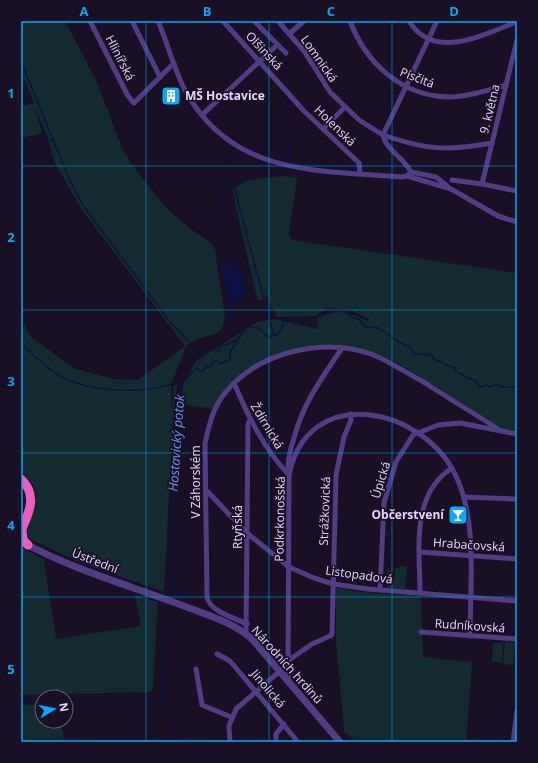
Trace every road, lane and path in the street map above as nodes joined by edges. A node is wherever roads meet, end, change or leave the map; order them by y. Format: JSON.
{"nodes":[{"id":1,"x":90,"y":21,"type":"edge"},
{"id":2,"x":132,"y":21,"type":"edge"},
{"id":3,"x":158,"y":21,"type":"edge"},
{"id":4,"x":223,"y":21,"type":"edge"},
{"id":5,"x":254,"y":21,"type":"edge"},
{"id":6,"x":278,"y":21,"type":"edge"},
{"id":7,"x":304,"y":21,"type":"edge"},
{"id":8,"x":350,"y":21,"type":"edge"},
{"id":9,"x":409,"y":21,"type":"edge"},
{"id":10,"x":437,"y":21,"type":"edge"},
{"id":11,"x":517,"y":22,"type":"edge"},
{"id":12,"x":289,"y":34,"type":"junction"},
{"id":13,"x":428,"y":39,"type":"junction"},
{"id":14,"x":517,"y":40,"type":"edge"},
{"id":15,"x":277,"y":46,"type":"junction"},
{"id":16,"x":286,"y":53,"type":"dead end"},
{"id":17,"x":260,"y":61,"type":"junction"},
{"id":18,"x":174,"y":63,"type":"junction"},
{"id":19,"x":160,"y":77,"type":"junction"},
{"id":20,"x":506,"y":85,"type":"junction"},
{"id":21,"x":406,"y":86,"type":"junction"},
{"id":22,"x":291,"y":94,"type":"joint"},
{"id":23,"x":345,"y":107,"type":"junction"},
{"id":24,"x":202,"y":115,"type":"junction"},
{"id":25,"x":323,"y":129,"type":"junction"},
{"id":26,"x":383,"y":135,"type":"junction"},
{"id":27,"x":492,"y":142,"type":"junction"},
{"id":28,"x":360,"y":173,"type":"junction"},
{"id":29,"x":409,"y":174,"type":"junction"},
{"id":30,"x":452,"y":180,"type":"dead end"},
{"id":31,"x":482,"y":184,"type":"junction"},
{"id":32,"x":517,"y":191,"type":"edge"},
{"id":33,"x":517,"y":222,"type":"edge"},
{"id":34,"x":342,"y":348,"type":"junction"},
{"id":35,"x":234,"y":383,"type":"junction"},
{"id":36,"x":351,"y":414,"type":"junction"},
{"id":37,"x":250,"y":420,"type":"junction"},
{"id":38,"x":501,"y":431,"type":"junction"},
{"id":39,"x":419,"y":432,"type":"junction"},
{"id":40,"x":517,"y":434,"type":"edge"},
{"id":41,"x":452,"y":468,"type":"junction"},
{"id":42,"x":289,"y":475,"type":"junction"},
{"id":43,"x":21,"y":479,"type":"edge"},
{"id":44,"x":21,"y":483,"type":"edge"},
{"id":45,"x":206,"y":490,"type":"junction"},
{"id":46,"x":464,"y":497,"type":"junction"},
{"id":47,"x":517,"y":499,"type":"edge"},
{"id":48,"x":21,"y":527,"type":"edge"},
{"id":49,"x":248,"y":534,"type":"junction"},
{"id":50,"x":24,"y":544,"type":"edge"},
{"id":51,"x":420,"y":552,"type":"junction"},
{"id":52,"x":470,"y":555,"type":"junction"},
{"id":53,"x":517,"y":559,"type":"edge"},
{"id":54,"x":289,"y":567,"type":"junction"},
{"id":55,"x":333,"y":584,"type":"junction"},
{"id":56,"x":380,"y":589,"type":"junction"},
{"id":57,"x":420,"y":593,"type":"junction"},
{"id":58,"x":163,"y":598,"type":"joint"},
{"id":59,"x":470,"y":598,"type":"junction"},
{"id":60,"x":517,"y":601,"type":"edge"},
{"id":61,"x":247,"y":624,"type":"junction"},
{"id":62,"x":421,"y":632,"type":"dead end"},
{"id":63,"x":246,"y":634,"type":"junction"},
{"id":64,"x":470,"y":636,"type":"junction"},
{"id":65,"x":517,"y":639,"type":"edge"},
{"id":66,"x":217,"y":654,"type":"dead end"},
{"id":67,"x":289,"y":660,"type":"junction"},
{"id":68,"x":196,"y":669,"type":"dead end"},
{"id":69,"x":280,"y":671,"type":"junction"},
{"id":70,"x":288,"y":681,"type":"junction"},
{"id":71,"x":256,"y":690,"type":"junction"},
{"id":72,"x":517,"y":711,"type":"edge"},
{"id":73,"x":231,"y":717,"type":"junction"},
{"id":74,"x":284,"y":724,"type":"junction"},
{"id":75,"x":230,"y":742,"type":"edge"},
{"id":76,"x":276,"y":742,"type":"edge"},
{"id":77,"x":298,"y":742,"type":"edge"},
{"id":78,"x":340,"y":742,"type":"edge"},
{"id":79,"x":513,"y":742,"type":"edge"}],
"edges":[{"from":1,"to":19,"type":"street","name":"Hlinířská"},
{"from":2,"to":19,"type":"street"},
{"from":3,"to":18,"type":"street"},
{"from":4,"to":17,"type":"street","name":"Olšinská"},
{"from":5,"to":15,"type":"street"},
{"from":6,"to":12,"type":"street","name":"Lomnická"},
{"from":7,"to":12,"type":"street"},
{"from":8,"to":21,"type":"street","name":"Písčitá"},
{"from":9,"to":13,"type":"street"},
{"from":10,"to":13,"type":"street"},
{"from":11,"to":13,"type":"street"},
{"from":12,"to":23,"type":"street","name":"Lomnická"},
{"from":13,"to":21,"type":"street"},
{"from":14,"to":20,"type":"street","name":"9. května"},
{"from":15,"to":16,"type":"street"},
{"from":15,"to":17,"type":"street"},
{"from":17,"to":22,"type":"street","name":"Olšinská"},
{"from":17,"to":24,"type":"street"},
{"from":18,"to":19,"type":"street"},
{"from":18,"to":24,"type":"street"},
{"from":20,"to":21,"type":"street","name":"Písčitá"},
{"from":20,"to":27,"type":"street","name":"9. května"},
{"from":21,"to":26,"type":"street"},
{"from":22,"to":25,"type":"street","name":"Holenská"},
{"from":23,"to":25,"type":"street"},
{"from":23,"to":26,"type":"street","name":"Lomnická"},
{"from":24,"to":28,"type":"street"},
{"from":25,"to":28,"type":"street","name":"Holenská"},
{"from":26,"to":27,"type":"street"},
{"from":26,"to":29,"type":"street","name":"Lomnická"},
{"from":27,"to":31,"type":"street","name":"9. května"},
{"from":28,"to":29,"type":"street"},
{"from":29,"to":33,"type":"street"},
{"from":30,"to":31,"type":"street"},
{"from":31,"to":32,"type":"street"},
{"from":34,"to":35,"type":"street","name":"V Záhorském"},
{"from":34,"to":38,"type":"street","name":"V Záhorském"},
{"from":34,"to":42,"type":"street"},
{"from":35,"to":37,"type":"street","name":"Ždírnická"},
{"from":35,"to":45,"type":"street","name":"V Záhorském"},
{"from":36,"to":39,"type":"street","name":"Podkrkonošská"},
{"from":36,"to":42,"type":"street","name":"Podkrkonošská"},
{"from":36,"to":55,"type":"street","name":"Strážkovická"},
{"from":37,"to":42,"type":"street","name":"Ždírnická"},
{"from":37,"to":49,"type":"street","name":"Rtyňská"},
{"from":38,"to":39,"type":"street","name":"V Záhorském"},
{"from":38,"to":40,"type":"street","name":"V Záhorském"},
{"from":39,"to":41,"type":"street","name":"Podkrkonošská"},
{"from":39,"to":56,"type":"street","name":"Úpická"},
{"from":41,"to":46,"type":"street","name":"Podkrkonošská"},
{"from":41,"to":51,"type":"street"},
{"from":42,"to":54,"type":"street","name":"Podkrkonošská"},
{"from":43,"to":48,"type":"highway"},
{"from":44,"to":48,"type":"highway"},
{"from":45,"to":49,"type":"street","name":"Listopadová"},
{"from":45,"to":61,"type":"street","name":"V Záhorském"},
{"from":46,"to":47,"type":"street"},
{"from":46,"to":52,"type":"street","name":"Podkrkonošská"},
{"from":48,"to":50,"type":"highway"},
{"from":49,"to":54,"type":"street","name":"Listopadová"},
{"from":49,"to":61,"type":"street","name":"Rtyňská"},
{"from":50,"to":58,"type":"street","name":"Ústřední"},
{"from":51,"to":52,"type":"street","name":"Hrabačovská"},
{"from":51,"to":57,"type":"street"},
{"from":52,"to":53,"type":"street","name":"Hrabačovská"},
{"from":52,"to":59,"type":"street","name":"Podkrkonošská"},
{"from":54,"to":55,"type":"street","name":"Listopadová"},
{"from":54,"to":67,"type":"street","name":"Podkrkonošská"},
{"from":55,"to":56,"type":"street","name":"Listopadová"},
{"from":55,"to":67,"type":"street","name":"Strážkovická"},
{"from":56,"to":57,"type":"street","name":"Listopadová"},
{"from":57,"to":59,"type":"street","name":"Listopadová"},
{"from":58,"to":63,"type":"street","name":"Národních hrdinů"},
{"from":59,"to":60,"type":"street","name":"Listopadová"},
{"from":59,"to":64,"type":"street","name":"Podkrkonošská"},
{"from":61,"to":63,"type":"street","name":"Rtyňská"},
{"from":62,"to":64,"type":"street","name":"Rudníkovská"},
{"from":63,"to":69,"type":"street","name":"Národních hrdinů"},
{"from":64,"to":65,"type":"street","name":"Rudníkovská"},
{"from":66,"to":71,"type":"street","name":"Jinolická"},
{"from":67,"to":70,"type":"street","name":"Podkrkonošská"},
{"from":68,"to":73,"type":"street"},
{"from":69,"to":70,"type":"street","name":"Národních hrdinů"},
{"from":69,"to":71,"type":"street"},
{"from":70,"to":78,"type":"street","name":"Národních hrdinů"},
{"from":71,"to":73,"type":"street"},
{"from":71,"to":74,"type":"street","name":"Jinolická"},
{"from":72,"to":79,"type":"street"},
{"from":73,"to":75,"type":"street"},
{"from":74,"to":76,"type":"street"},
{"from":74,"to":77,"type":"street","name":"Jinolická"}]}
